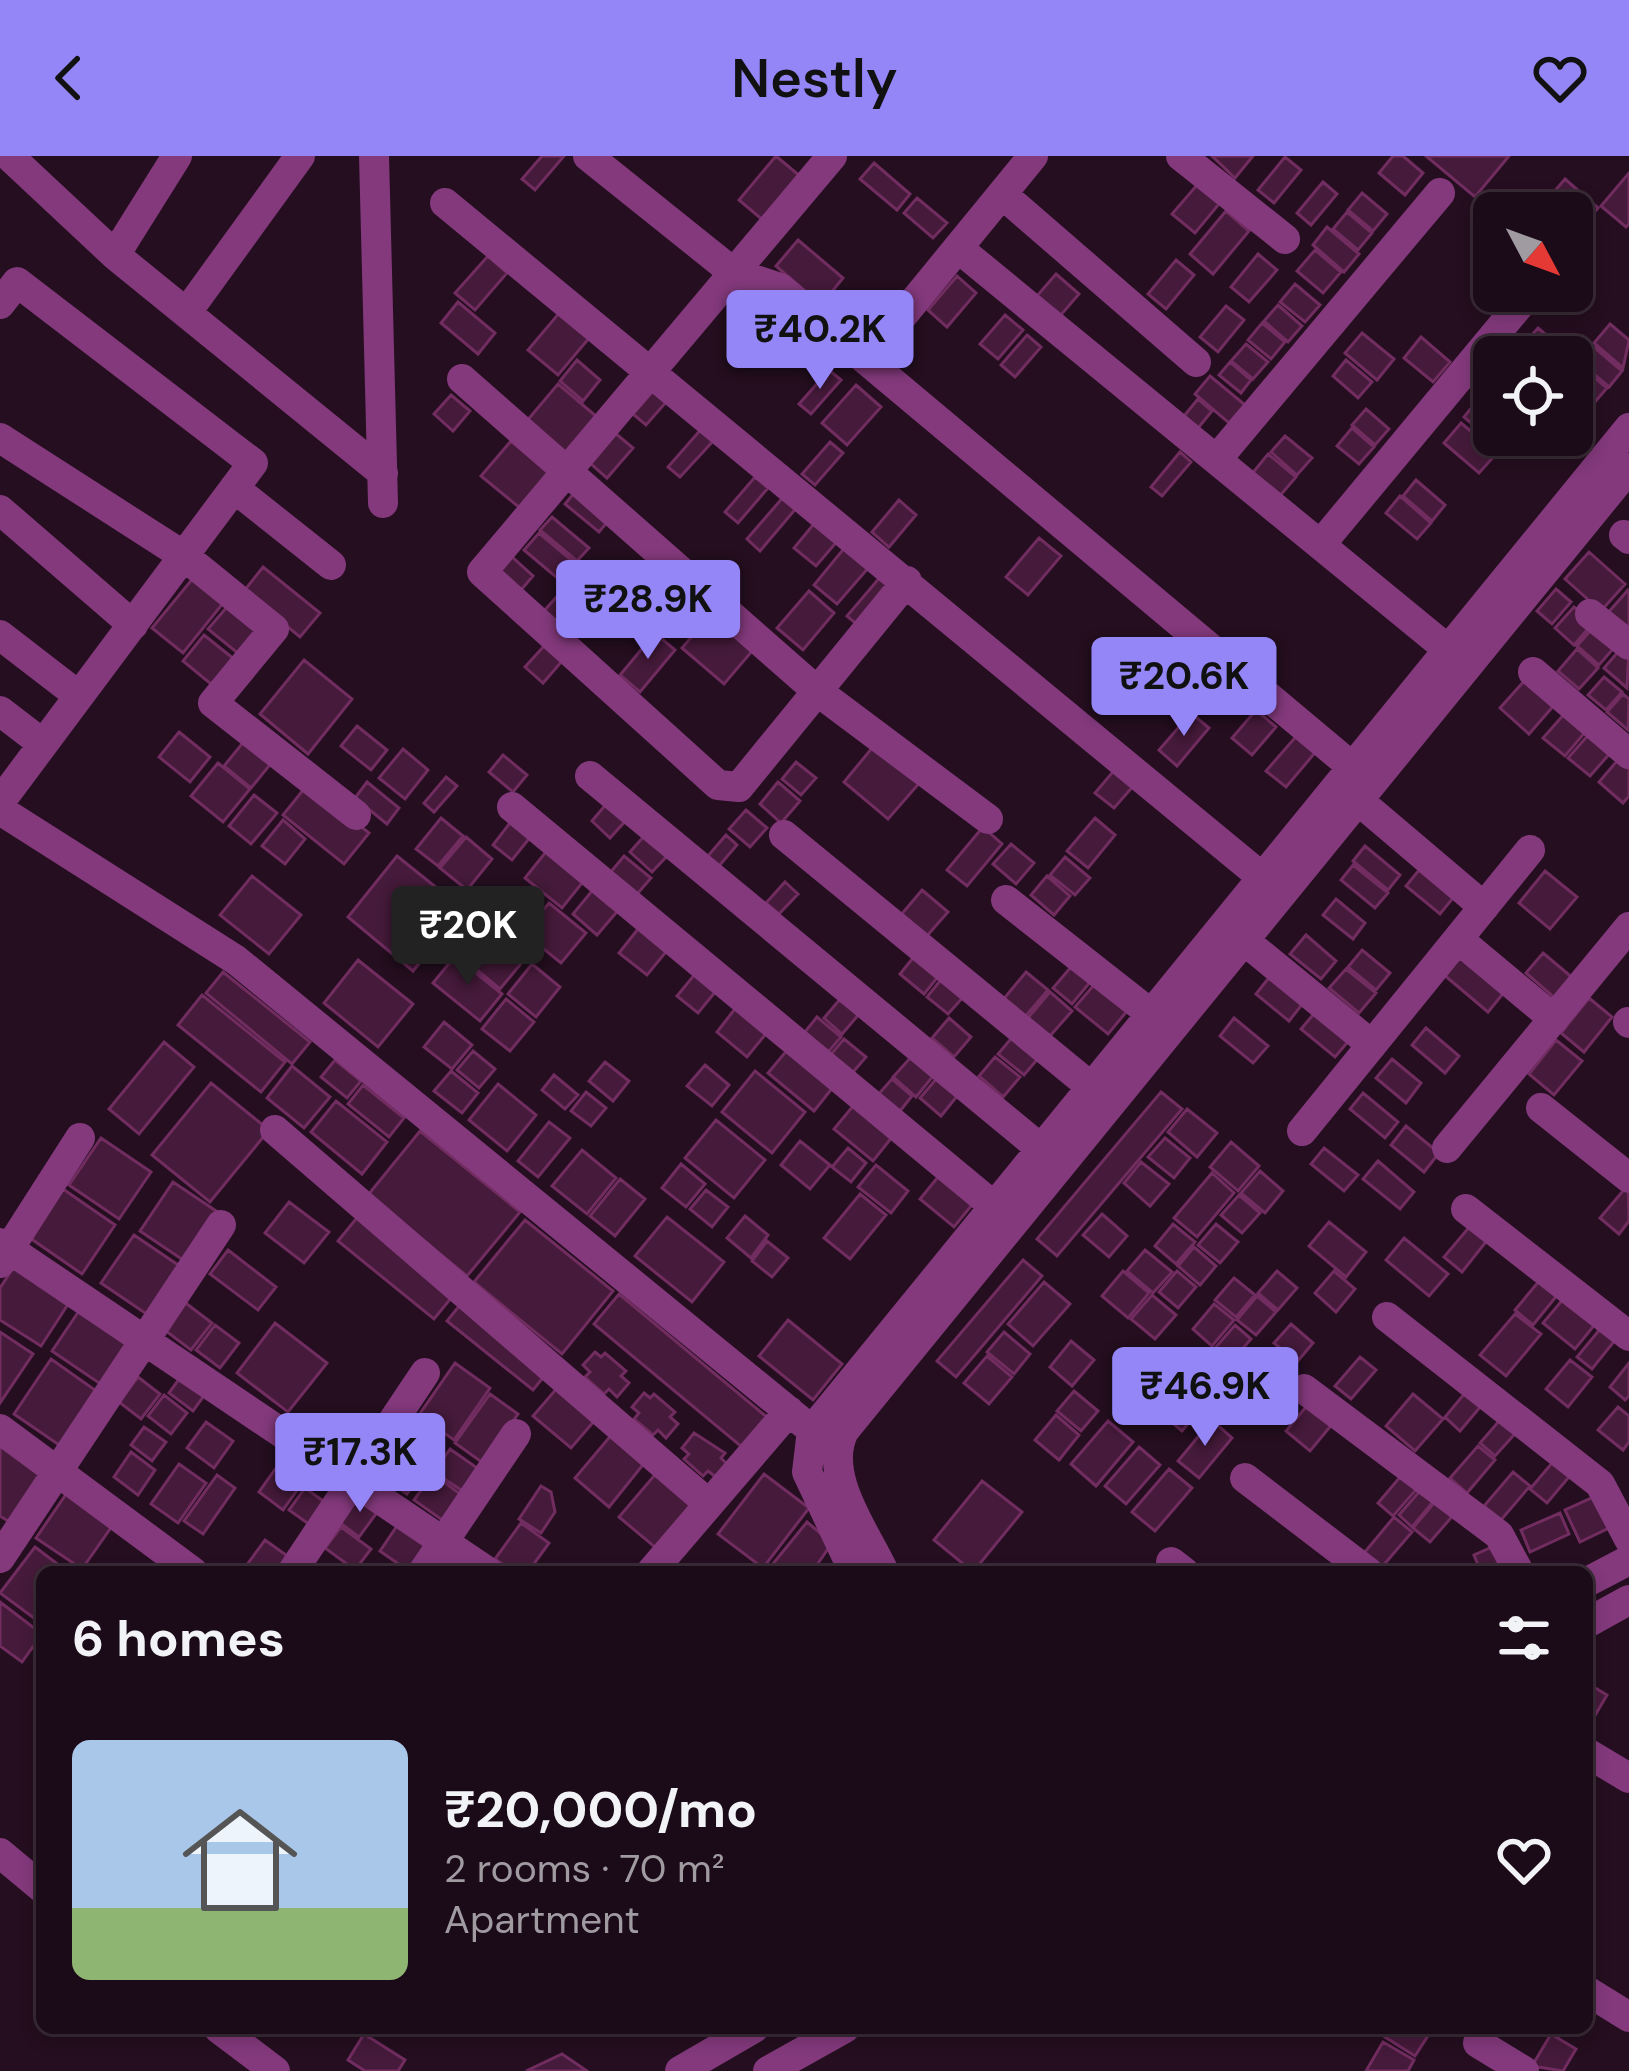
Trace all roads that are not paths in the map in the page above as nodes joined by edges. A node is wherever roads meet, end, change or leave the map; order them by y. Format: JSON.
{"nodes":[{"id":1,"x":9,"y":156,"type":"edge"},
{"id":2,"x":177,"y":156,"type":"edge"},
{"id":3,"x":300,"y":156,"type":"edge"},
{"id":4,"x":374,"y":156,"type":"edge"},
{"id":5,"x":588,"y":156,"type":"edge"},
{"id":6,"x":1033,"y":156,"type":"edge"},
{"id":7,"x":1181,"y":156,"type":"edge"},
{"id":8,"x":815,"y":162,"type":"edge"},
{"id":9,"x":1440,"y":193,"type":"dead end"},
{"id":10,"x":1002,"y":194,"type":"junction"},
{"id":11,"x":445,"y":203,"type":"dead end"},
{"id":12,"x":1285,"y":239,"type":"dead end"},
{"id":13,"x":958,"y":248,"type":"junction"},
{"id":14,"x":115,"y":255,"type":"junction"},
{"id":15,"x":734,"y":273,"type":"junction"},
{"id":16,"x":1,"y":302,"type":"edge"},
{"id":17,"x":187,"y":312,"type":"junction"},
{"id":18,"x":1514,"y":312,"type":"edge"},
{"id":19,"x":867,"y":359,"type":"junction"},
{"id":20,"x":1196,"y":362,"type":"dead end"},
{"id":21,"x":651,"y":372,"type":"junction"},
{"id":22,"x":462,"y":379,"type":"dead end"},
{"id":23,"x":1629,"y":428,"type":"edge"},
{"id":24,"x":0,"y":438,"type":"edge"},
{"id":25,"x":1217,"y":459,"type":"junction"},
{"id":26,"x":1629,"y":468,"type":"edge"},
{"id":27,"x":569,"y":469,"type":"junction"},
{"id":28,"x":234,"y":488,"type":"junction"},
{"id":29,"x":0,"y":510,"type":"edge"},
{"id":30,"x":1321,"y":544,"type":"junction"},
{"id":31,"x":184,"y":556,"type":"junction"},
{"id":32,"x":331,"y":565,"type":"dead end"},
{"id":33,"x":907,"y":581,"type":"junction"},
{"id":34,"x":1590,"y":614,"type":"dead end"},
{"id":35,"x":133,"y":625,"type":"junction"},
{"id":36,"x":0,"y":635,"type":"edge"},
{"id":37,"x":1629,"y":646,"type":"edge"},
{"id":38,"x":1456,"y":657,"type":"junction"},
{"id":39,"x":1533,"y":672,"type":"dead end"},
{"id":40,"x":818,"y":691,"type":"junction"},
{"id":41,"x":79,"y":696,"type":"junction"},
{"id":42,"x":0,"y":711,"type":"edge"},
{"id":43,"x":43,"y":744,"type":"junction"},
{"id":44,"x":1629,"y":754,"type":"edge"},
{"id":45,"x":590,"y":776,"type":"dead end"},
{"id":46,"x":1361,"y":783,"type":"junction"},
{"id":47,"x":0,"y":806,"type":"edge"},
{"id":48,"x":512,"y":807,"type":"dead end"},
{"id":49,"x":356,"y":814,"type":"dead end"},
{"id":50,"x":988,"y":819,"type":"dead end"},
{"id":51,"x":784,"y":836,"type":"dead end"},
{"id":52,"x":1530,"y":850,"type":"dead end"},
{"id":53,"x":1272,"y":886,"type":"junction"},
{"id":54,"x":1006,"y":900,"type":"dead end"},
{"id":55,"x":1484,"y":908,"type":"junction"},
{"id":56,"x":1629,"y":927,"type":"edge"},
{"id":57,"x":1459,"y":939,"type":"junction"},
{"id":58,"x":1246,"y":942,"type":"junction"},
{"id":59,"x":1150,"y":1013,"type":"junction"},
{"id":60,"x":1554,"y":1019,"type":"junction"},
{"id":61,"x":1372,"y":1045,"type":"junction"},
{"id":62,"x":1090,"y":1087,"type":"junction"},
{"id":63,"x":1540,"y":1108,"type":"dead end"},
{"id":64,"x":275,"y":1130,"type":"dead end"},
{"id":65,"x":1302,"y":1131,"type":"dead end"},
{"id":66,"x":80,"y":1138,"type":"dead end"},
{"id":67,"x":1448,"y":1148,"type":"dead end"},
{"id":68,"x":1051,"y":1157,"type":"junction"},
{"id":69,"x":1629,"y":1178,"type":"edge"},
{"id":70,"x":1466,"y":1209,"type":"dead end"},
{"id":71,"x":1003,"y":1214,"type":"junction"},
{"id":72,"x":221,"y":1225,"type":"dead end"},
{"id":73,"x":3,"y":1252,"type":"edge"},
{"id":74,"x":1387,"y":1317,"type":"dead end"},
{"id":75,"x":1629,"y":1336,"type":"edge"},
{"id":76,"x":146,"y":1339,"type":"junction"},
{"id":77,"x":425,"y":1373,"type":"dead end"},
{"id":78,"x":1304,"y":1389,"type":"dead end"},
{"id":79,"x":0,"y":1429,"type":"edge"},
{"id":80,"x":812,"y":1430,"type":"junction"},
{"id":81,"x":516,"y":1434,"type":"dead end"},
{"id":82,"x":59,"y":1471,"type":"junction"},
{"id":83,"x":1245,"y":1478,"type":"dead end"},
{"id":84,"x":355,"y":1482,"type":"junction"},
{"id":85,"x":709,"y":1504,"type":"junction"},
{"id":86,"x":1629,"y":1539,"type":"edge"},
{"id":87,"x":443,"y":1541,"type":"junction"},
{"id":88,"x":0,"y":1558,"type":"edge"},
{"id":89,"x":185,"y":1566,"type":"edge"},
{"id":90,"x":296,"y":1566,"type":"edge"},
{"id":91,"x":427,"y":1566,"type":"edge"},
{"id":92,"x":479,"y":1566,"type":"edge"},
{"id":93,"x":656,"y":1566,"type":"edge"},
{"id":94,"x":851,"y":1566,"type":"edge"},
{"id":95,"x":881,"y":1566,"type":"edge"},
{"id":96,"x":1360,"y":1566,"type":"edge"},
{"id":97,"x":1516,"y":1566,"type":"edge"},
{"id":98,"x":1629,"y":1600,"type":"edge"},
{"id":99,"x":1593,"y":1620,"type":"edge"},
{"id":100,"x":1593,"y":1757,"type":"edge"},
{"id":101,"x":1629,"y":1778,"type":"edge"},
{"id":102,"x":0,"y":1853,"type":"edge"},
{"id":103,"x":36,"y":1883,"type":"edge"},
{"id":104,"x":1593,"y":1994,"type":"edge"},
{"id":105,"x":1629,"y":2017,"type":"edge"},
{"id":106,"x":238,"y":2034,"type":"edge"},
{"id":107,"x":744,"y":2034,"type":"edge"},
{"id":108,"x":834,"y":2034,"type":"edge"},
{"id":109,"x":1478,"y":2043,"type":"dead end"},
{"id":110,"x":275,"y":2071,"type":"edge"},
{"id":111,"x":680,"y":2071,"type":"edge"},
{"id":112,"x":768,"y":2071,"type":"edge"},
{"id":113,"x":1524,"y":2071,"type":"edge"}],
"edges":[{"from":1,"to":14,"type":"street"},
{"from":2,"to":14,"type":"street"},
{"from":3,"to":17,"type":"street"},
{"from":4,"to":17,"type":"street"},
{"from":5,"to":15,"type":"street"},
{"from":6,"to":10,"type":"street"},
{"from":7,"to":12,"type":"street"},
{"from":8,"to":15,"type":"street"},
{"from":9,"to":25,"type":"street"},
{"from":10,"to":13,"type":"street"},
{"from":10,"to":20,"type":"street"},
{"from":11,"to":21,"type":"street"},
{"from":13,"to":19,"type":"street"},
{"from":13,"to":25,"type":"street"},
{"from":14,"to":17,"type":"street"},
{"from":15,"to":19,"type":"street"},
{"from":15,"to":21,"type":"street"},
{"from":16,"to":28,"type":"street"},
{"from":18,"to":30,"type":"street"},
{"from":19,"to":46,"type":"street"},
{"from":21,"to":27,"type":"street"},
{"from":21,"to":33,"type":"street"},
{"from":22,"to":27,"type":"street"},
{"from":23,"to":38,"type":"street"},
{"from":24,"to":31,"type":"street"},
{"from":25,"to":30,"type":"street"},
{"from":26,"to":38,"type":"street"},
{"from":27,"to":40,"type":"street"},
{"from":27,"to":40,"type":"street"},
{"from":28,"to":31,"type":"street"},
{"from":28,"to":32,"type":"street"},
{"from":29,"to":35,"type":"street"},
{"from":30,"to":38,"type":"street"},
{"from":31,"to":35,"type":"street"},
{"from":31,"to":49,"type":"street"},
{"from":33,"to":40,"type":"street"},
{"from":33,"to":53,"type":"street"},
{"from":34,"to":37,"type":"street"},
{"from":35,"to":41,"type":"street"},
{"from":36,"to":41,"type":"street"},
{"from":38,"to":46,"type":"street"},
{"from":39,"to":44,"type":"street"},
{"from":40,"to":50,"type":"street"},
{"from":41,"to":43,"type":"street"},
{"from":42,"to":43,"type":"street"},
{"from":43,"to":47,"type":"street"},
{"from":45,"to":68,"type":"street"},
{"from":46,"to":53,"type":"street"},
{"from":46,"to":55,"type":"street"},
{"from":47,"to":80,"type":"street"},
{"from":48,"to":71,"type":"street"},
{"from":51,"to":62,"type":"street"},
{"from":52,"to":55,"type":"street"},
{"from":53,"to":58,"type":"street"},
{"from":53,"to":59,"type":"street"},
{"from":54,"to":59,"type":"street"},
{"from":55,"to":57,"type":"street"},
{"from":56,"to":60,"type":"street"},
{"from":57,"to":60,"type":"street"},
{"from":57,"to":61,"type":"street"},
{"from":58,"to":61,"type":"street"},
{"from":58,"to":68,"type":"street"},
{"from":59,"to":62,"type":"street"},
{"from":60,"to":67,"type":"street"},
{"from":61,"to":65,"type":"street"},
{"from":62,"to":68,"type":"street"},
{"from":63,"to":69,"type":"street"},
{"from":64,"to":85,"type":"street"},
{"from":66,"to":73,"type":"street"},
{"from":68,"to":71,"type":"street"},
{"from":70,"to":75,"type":"street"},
{"from":71,"to":80,"type":"street"},
{"from":72,"to":76,"type":"street"},
{"from":73,"to":76,"type":"street"},
{"from":74,"to":86,"type":"street"},
{"from":76,"to":82,"type":"street"},
{"from":76,"to":84,"type":"street"},
{"from":77,"to":84,"type":"street"},
{"from":78,"to":97,"type":"street"},
{"from":79,"to":82,"type":"street"},
{"from":80,"to":85,"type":"street"},
{"from":80,"to":94,"type":"street"},
{"from":80,"to":95,"type":"street"},
{"from":81,"to":87,"type":"street"},
{"from":82,"to":88,"type":"street"},
{"from":82,"to":89,"type":"street"},
{"from":83,"to":96,"type":"street"},
{"from":84,"to":87,"type":"street"},
{"from":84,"to":90,"type":"street"},
{"from":85,"to":93,"type":"street"},
{"from":87,"to":91,"type":"street"},
{"from":87,"to":92,"type":"street"},
{"from":98,"to":99,"type":"street"},
{"from":100,"to":101,"type":"street"},
{"from":102,"to":103,"type":"street"},
{"from":104,"to":105,"type":"street"},
{"from":106,"to":110,"type":"street"},
{"from":107,"to":111,"type":"street"},
{"from":108,"to":112,"type":"street"},
{"from":109,"to":113,"type":"street"}]}
